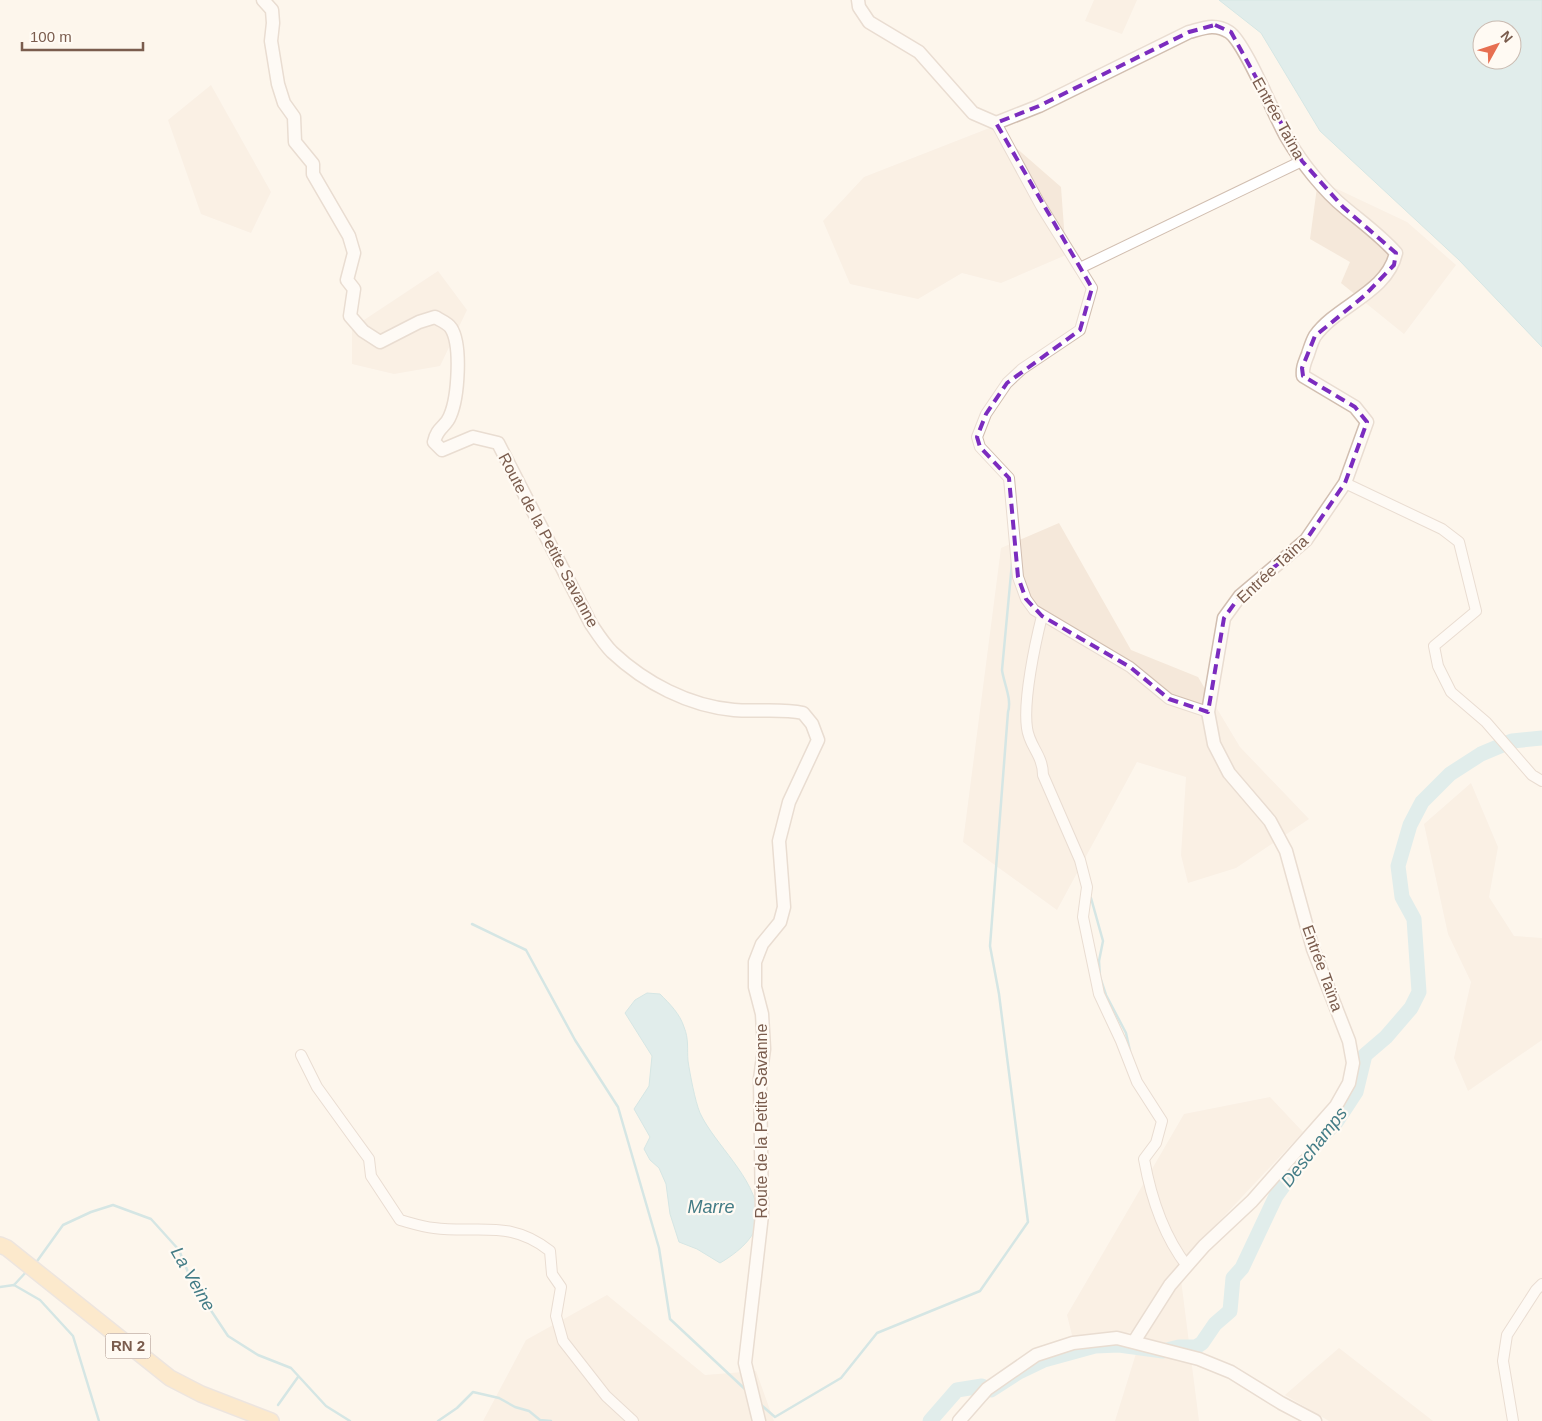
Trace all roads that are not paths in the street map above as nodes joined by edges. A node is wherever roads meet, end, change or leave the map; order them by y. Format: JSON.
{"nodes":[{"id":1,"x":263,"y":0,"type":"edge"},
{"id":2,"x":858,"y":0,"type":"edge"},
{"id":3,"x":996,"y":123,"type":"junction"},
{"id":4,"x":1302,"y":162,"type":"junction"},
{"id":5,"x":1080,"y":268,"type":"junction"},
{"id":6,"x":1345,"y":483,"type":"junction"},
{"id":7,"x":1042,"y":616,"type":"junction"},
{"id":8,"x":1208,"y":712,"type":"junction"},
{"id":9,"x":1542,"y":781,"type":"edge"},
{"id":10,"x":301,"y":1054,"type":"dead end"},
{"id":11,"x":0,"y":1244,"type":"edge"},
{"id":12,"x":1187,"y":1266,"type":"junction"},
{"id":13,"x":1542,"y":1284,"type":"edge"},
{"id":14,"x":1135,"y":1340,"type":"junction"},
{"id":15,"x":271,"y":1421,"type":"edge"},
{"id":16,"x":632,"y":1421,"type":"edge"},
{"id":17,"x":759,"y":1421,"type":"edge"},
{"id":18,"x":959,"y":1421,"type":"edge"},
{"id":19,"x":1315,"y":1421,"type":"edge"},
{"id":20,"x":1512,"y":1421,"type":"edge"}],
"edges":[{"from":1,"to":17,"type":"street","name":"Route de la Petite Savanne"},
{"from":2,"to":3,"type":"street"},
{"from":3,"to":4,"type":"street","name":"Entrée Taïna"},
{"from":3,"to":5,"type":"street"},
{"from":4,"to":5,"type":"street"},
{"from":4,"to":6,"type":"street","name":"Entrée Taïna"},
{"from":5,"to":7,"type":"street"},
{"from":6,"to":8,"type":"street","name":"Entrée Taïna"},
{"from":6,"to":9,"type":"street"},
{"from":7,"to":8,"type":"street"},
{"from":7,"to":12,"type":"street"},
{"from":8,"to":12,"type":"street","name":"Entrée Taïna"},
{"from":10,"to":16,"type":"street"},
{"from":11,"to":15,"type":"main road","number":"RN 2"},
{"from":12,"to":14,"type":"street","name":"Entrée Taïna"},
{"from":13,"to":20,"type":"street"},
{"from":14,"to":18,"type":"street"},
{"from":14,"to":19,"type":"street"}]}
